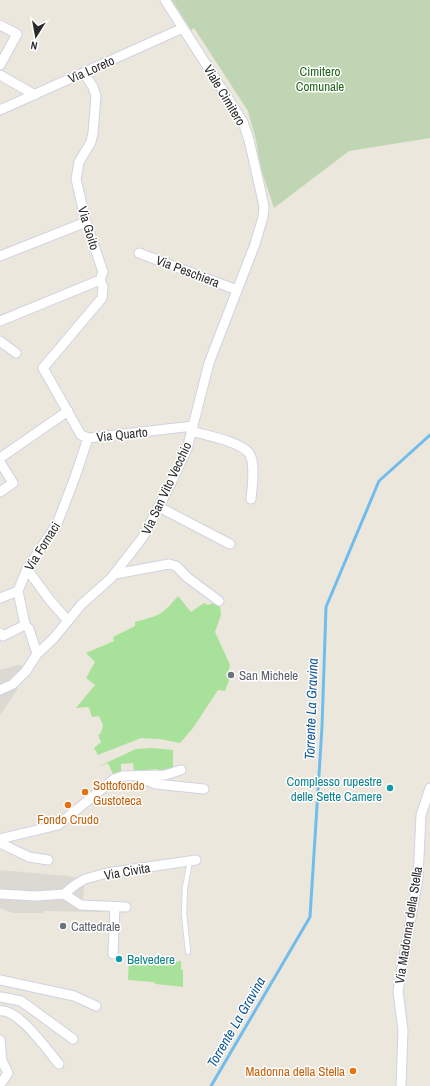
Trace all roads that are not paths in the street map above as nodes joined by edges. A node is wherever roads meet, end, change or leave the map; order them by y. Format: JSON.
{"nodes":[{"id":1,"x":165,"y":0,"type":"edge"},
{"id":2,"x":0,"y":25,"type":"edge"},
{"id":3,"x":182,"y":28,"type":"junction"},
{"id":4,"x":0,"y":65,"type":"edge"},
{"id":5,"x":84,"y":73,"type":"junction"},
{"id":6,"x":0,"y":75,"type":"edge"},
{"id":7,"x":34,"y":95,"type":"junction"},
{"id":8,"x":1,"y":109,"type":"edge"},
{"id":9,"x":86,"y":222,"type":"junction"},
{"id":10,"x":262,"y":223,"type":"joint"},
{"id":11,"x":139,"y":253,"type":"dead end"},
{"id":12,"x":0,"y":256,"type":"edge"},
{"id":13,"x":100,"y":280,"type":"junction"},
{"id":14,"x":237,"y":290,"type":"junction"},
{"id":15,"x":0,"y":321,"type":"edge"},
{"id":16,"x":0,"y":341,"type":"edge"},
{"id":17,"x":16,"y":353,"type":"dead end"},
{"id":18,"x":43,"y":368,"type":"joint"},
{"id":19,"x":68,"y":411,"type":"junction"},
{"id":20,"x":192,"y":429,"type":"junction"},
{"id":21,"x":88,"y":438,"type":"junction"},
{"id":22,"x":0,"y":458,"type":"edge"},
{"id":23,"x":0,"y":462,"type":"edge"},
{"id":24,"x":0,"y":492,"type":"edge"},
{"id":25,"x":251,"y":499,"type":"dead end"},
{"id":26,"x":159,"y":507,"type":"junction"},
{"id":27,"x":230,"y":544,"type":"dead end"},
{"id":28,"x":27,"y":569,"type":"junction"},
{"id":29,"x":115,"y":574,"type":"junction"},
{"id":30,"x":18,"y":591,"type":"junction"},
{"id":31,"x":0,"y":598,"type":"edge"},
{"id":32,"x":219,"y":601,"type":"dead end"},
{"id":33,"x":68,"y":621,"type":"junction"},
{"id":34,"x":25,"y":625,"type":"junction"},
{"id":35,"x":0,"y":633,"type":"edge"},
{"id":36,"x":37,"y":654,"type":"junction"},
{"id":37,"x":4,"y":689,"type":"edge"},
{"id":38,"x":181,"y":770,"type":"dead end"},
{"id":39,"x":135,"y":776,"type":"junction"},
{"id":40,"x":430,"y":788,"type":"edge"},
{"id":41,"x":204,"y":789,"type":"dead end"},
{"id":42,"x":0,"y":839,"type":"edge"},
{"id":43,"x":0,"y":844,"type":"edge"},
{"id":44,"x":48,"y":860,"type":"dead end"},
{"id":45,"x":193,"y":860,"type":"joint"},
{"id":46,"x":0,"y":894,"type":"edge"},
{"id":47,"x":64,"y":894,"type":"junction"},
{"id":48,"x":115,"y":907,"type":"junction"},
{"id":49,"x":126,"y":907,"type":"dead end"},
{"id":50,"x":188,"y":952,"type":"dead end"},
{"id":51,"x":113,"y":954,"type":"dead end"},
{"id":52,"x":0,"y":980,"type":"edge"},
{"id":53,"x":1,"y":994,"type":"edge"},
{"id":54,"x":96,"y":1006,"type":"dead end"},
{"id":55,"x":2,"y":1011,"type":"edge"},
{"id":56,"x":73,"y":1039,"type":"dead end"},
{"id":57,"x":0,"y":1040,"type":"edge"},
{"id":58,"x":59,"y":1064,"type":"dead end"},
{"id":59,"x":0,"y":1085,"type":"edge"},
{"id":60,"x":400,"y":1086,"type":"edge"}],
"edges":[{"from":1,"to":3,"type":"street","name":"Viale Cimitero"},
{"from":2,"to":4,"type":"street"},
{"from":3,"to":5,"type":"street","name":"Via Loreto"},
{"from":3,"to":10,"type":"street","name":"Viale Cimitero"},
{"from":5,"to":7,"type":"street","name":"Via Loreto"},
{"from":5,"to":9,"type":"street","name":"Via Goito"},
{"from":6,"to":7,"type":"street"},
{"from":7,"to":8,"type":"street","name":"Via Loreto"},
{"from":9,"to":12,"type":"street"},
{"from":9,"to":13,"type":"street","name":"Via Goito"},
{"from":10,"to":14,"type":"street","name":"Via San Vito Vecchio"},
{"from":11,"to":14,"type":"street","name":"Via Peschiera"},
{"from":13,"to":15,"type":"street"},
{"from":13,"to":18,"type":"street","name":"Via Goito"},
{"from":14,"to":20,"type":"street","name":"Via San Vito Vecchio"},
{"from":16,"to":17,"type":"street"},
{"from":18,"to":19,"type":"street","name":"Via Quarto"},
{"from":19,"to":21,"type":"street","name":"Via Quarto"},
{"from":19,"to":22,"type":"street"},
{"from":20,"to":21,"type":"street","name":"Via Quarto"},
{"from":20,"to":25,"type":"street"},
{"from":20,"to":26,"type":"street","name":"Via San Vito Vecchio"},
{"from":21,"to":28,"type":"street","name":"Via Fornaci"},
{"from":23,"to":24,"type":"street"},
{"from":26,"to":27,"type":"street"},
{"from":26,"to":29,"type":"street","name":"Via San Vito Vecchio"},
{"from":28,"to":30,"type":"street","name":"Via Fornaci"},
{"from":28,"to":33,"type":"street"},
{"from":29,"to":32,"type":"street"},
{"from":29,"to":33,"type":"street","name":"Via San Vito Vecchio"},
{"from":30,"to":31,"type":"street"},
{"from":30,"to":34,"type":"street"},
{"from":33,"to":36,"type":"street","name":"Via San Vito Vecchio"},
{"from":34,"to":35,"type":"street"},
{"from":34,"to":36,"type":"street"},
{"from":36,"to":37,"type":"street","name":"Via San Vito Vecchio"},
{"from":38,"to":39,"type":"street"},
{"from":39,"to":41,"type":"street"},
{"from":39,"to":42,"type":"street"},
{"from":40,"to":60,"type":"street","name":"Via Madonna della Stella"},
{"from":43,"to":44,"type":"street"},
{"from":45,"to":47,"type":"street","name":"Via Civita"},
{"from":45,"to":50,"type":"lane"},
{"from":46,"to":47,"type":"street"},
{"from":47,"to":48,"type":"street"},
{"from":48,"to":49,"type":"street"},
{"from":48,"to":51,"type":"street"},
{"from":52,"to":54,"type":"street"},
{"from":53,"to":55,"type":"street"},
{"from":53,"to":56,"type":"street"},
{"from":55,"to":58,"type":"street"},
{"from":57,"to":59,"type":"street"}]}
